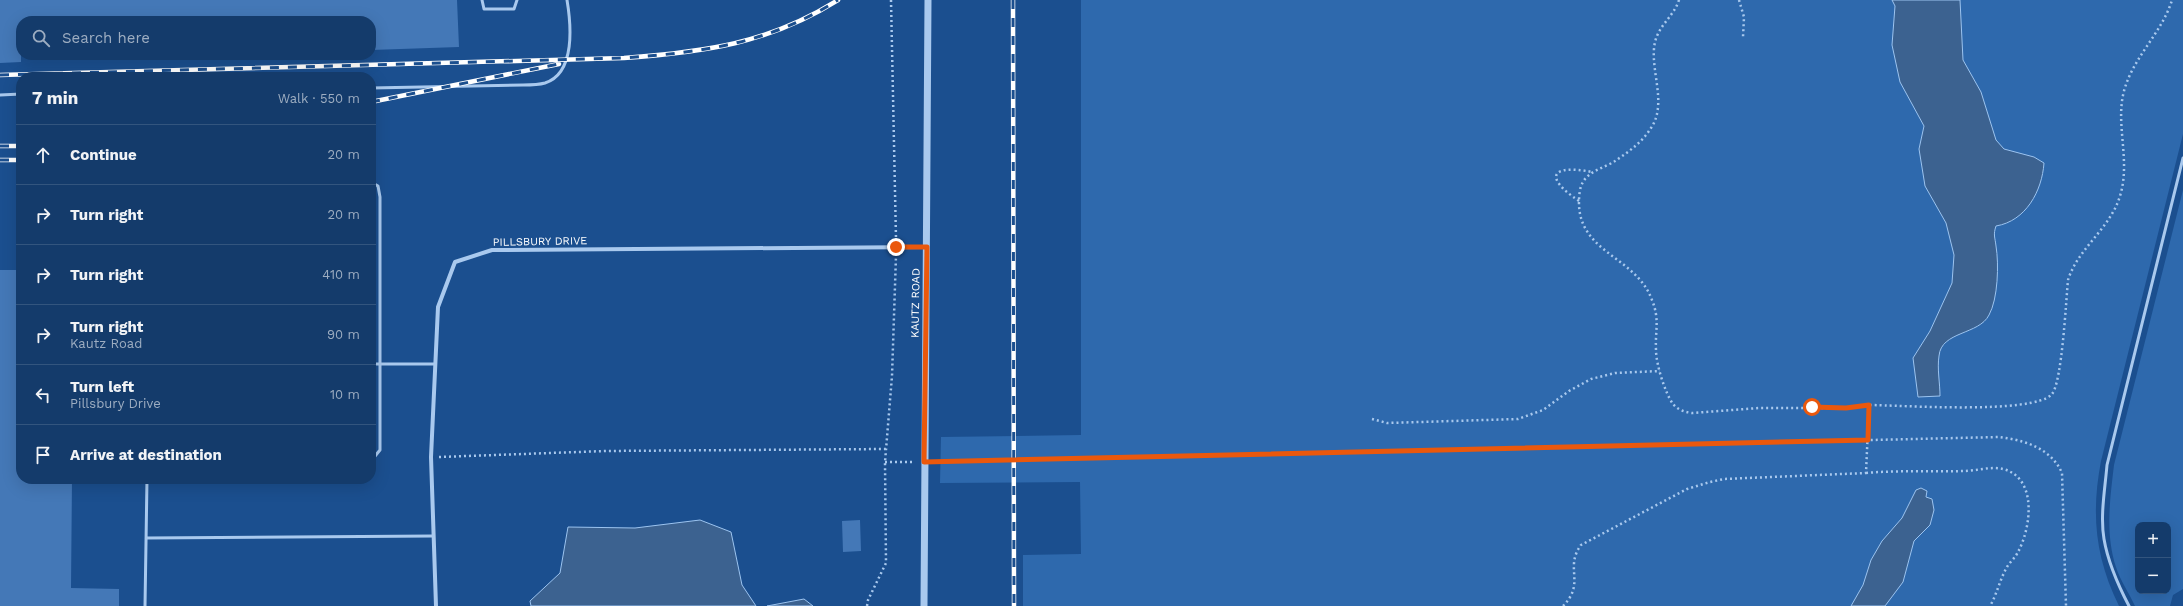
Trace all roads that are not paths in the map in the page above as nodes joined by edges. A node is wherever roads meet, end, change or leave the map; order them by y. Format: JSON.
{"nodes":[{"id":1,"x":482,"y":0,"type":"edge"},
{"id":2,"x":517,"y":0,"type":"edge"},
{"id":3,"x":567,"y":0,"type":"edge"},
{"id":4,"x":928,"y":0,"type":"edge"},
{"id":5,"x":376,"y":88,"type":"edge"},
{"id":6,"x":16,"y":94,"type":"edge"},
{"id":7,"x":0,"y":95,"type":"edge"},
{"id":8,"x":2183,"y":158,"type":"edge"},
{"id":9,"x":376,"y":185,"type":"edge"},
{"id":10,"x":927,"y":247,"type":"junction"},
{"id":11,"x":376,"y":364,"type":"edge"},
{"id":12,"x":381,"y":364,"type":"junction"},
{"id":13,"x":435,"y":364,"type":"junction"},
{"id":14,"x":376,"y":455,"type":"edge"},
{"id":15,"x":147,"y":484,"type":"edge"},
{"id":16,"x":433,"y":536,"type":"junction"},
{"id":17,"x":146,"y":538,"type":"junction"},
{"id":18,"x":145,"y":606,"type":"edge"},
{"id":19,"x":436,"y":606,"type":"edge"},
{"id":20,"x":924,"y":606,"type":"edge"},
{"id":21,"x":2129,"y":606,"type":"edge"}],
"edges":[{"from":1,"to":2,"type":"lane"},
{"from":3,"to":5,"type":"lane"},
{"from":4,"to":10,"type":"street","name":"KAUTZ ROAD"},
{"from":6,"to":7,"type":"lane"},
{"from":8,"to":21,"type":"lane"},
{"from":9,"to":12,"type":"lane"},
{"from":10,"to":13,"type":"street","name":"PILLSBURY DRIVE"},
{"from":10,"to":20,"type":"street","name":"KAUTZ ROAD"},
{"from":11,"to":12,"type":"lane"},
{"from":12,"to":13,"type":"lane"},
{"from":12,"to":14,"type":"lane"},
{"from":13,"to":16,"type":"street","name":"PILLSBURY DRIVE"},
{"from":15,"to":17,"type":"lane"},
{"from":16,"to":17,"type":"lane"},
{"from":16,"to":19,"type":"street","name":"PILLSBURY DRIVE"},
{"from":17,"to":18,"type":"lane"}]}
